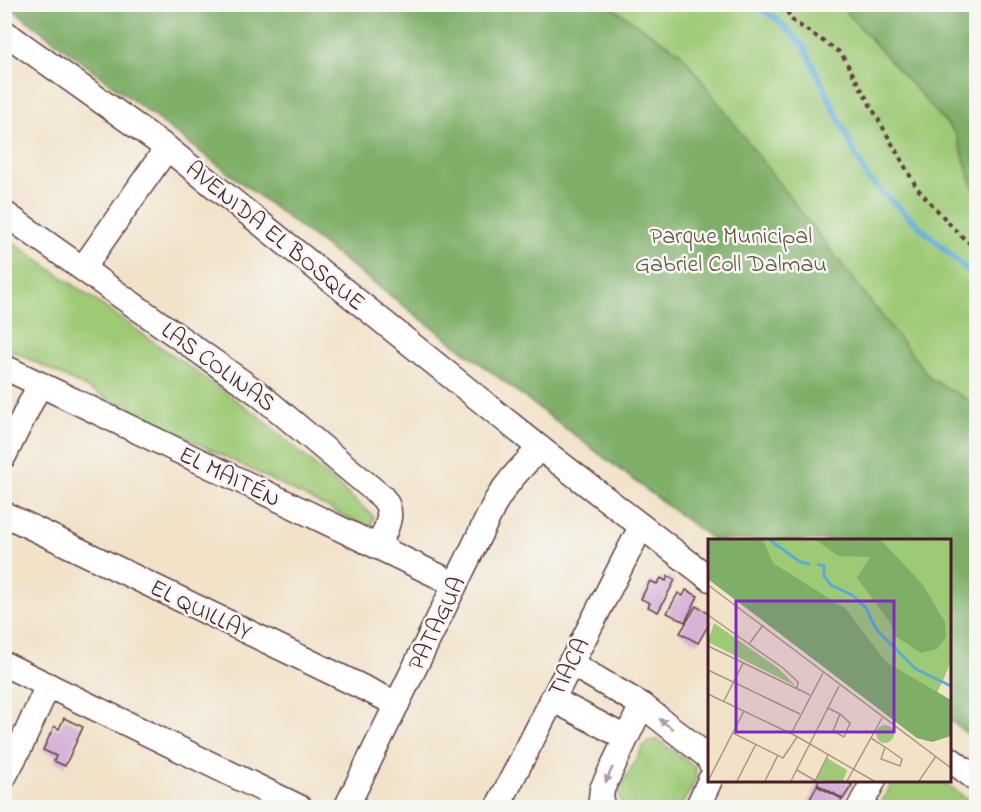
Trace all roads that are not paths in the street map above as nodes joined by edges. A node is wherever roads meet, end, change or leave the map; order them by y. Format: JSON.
{"nodes":[{"id":1,"x":4,"y":32,"type":"edge"},
{"id":2,"x":167,"y":148,"type":"junction"},
{"id":3,"x":4,"y":213,"type":"edge"},
{"id":4,"x":83,"y":268,"type":"junction"},
{"id":5,"x":4,"y":367,"type":"edge"},
{"id":6,"x":40,"y":384,"type":"junction"},
{"id":7,"x":540,"y":448,"type":"junction"},
{"id":8,"x":4,"y":456,"type":"edge"},
{"id":9,"x":4,"y":514,"type":"edge"},
{"id":10,"x":641,"y":527,"type":"junction"},
{"id":11,"x":378,"y":547,"type":"junction"},
{"id":12,"x":708,"y":577,"type":"edge"},
{"id":13,"x":455,"y":584,"type":"junction"},
{"id":14,"x":570,"y":663,"type":"junction"},
{"id":15,"x":4,"y":664,"type":"edge"},
{"id":16,"x":48,"y":685,"type":"junction"},
{"id":17,"x":552,"y":699,"type":"junction"},
{"id":18,"x":397,"y":704,"type":"junction"},
{"id":19,"x":642,"y":705,"type":"junction"},
{"id":20,"x":626,"y":738,"type":"junction"},
{"id":21,"x":708,"y":757,"type":"edge"},
{"id":22,"x":951,"y":760,"type":"edge"},
{"id":23,"x":4,"y":777,"type":"edge"},
{"id":24,"x":976,"y":778,"type":"edge"},
{"id":25,"x":709,"y":782,"type":"edge"},
{"id":26,"x":873,"y":782,"type":"edge"},
{"id":27,"x":301,"y":807,"type":"edge"},
{"id":28,"x":346,"y":807,"type":"edge"},
{"id":29,"x":496,"y":807,"type":"edge"},
{"id":30,"x":600,"y":807,"type":"edge"},
{"id":31,"x":697,"y":807,"type":"edge"},
{"id":32,"x":859,"y":807,"type":"edge"}],
"edges":[{"from":1,"to":2,"type":"street","name":"AVENIDA EL BOSQUE"},
{"from":2,"to":4,"type":"street"},
{"from":2,"to":7,"type":"street","name":"AVENIDA EL BOSQUE"},
{"from":3,"to":4,"type":"street","name":"LAS COLINAS"},
{"from":4,"to":11,"type":"street","name":"LAS COLINAS"},
{"from":5,"to":6,"type":"street","name":"EL MAITÉN"},
{"from":6,"to":8,"type":"street"},
{"from":6,"to":11,"type":"street","name":"EL MAITÉN"},
{"from":7,"to":10,"type":"street","name":"AVENIDA EL BOSQUE"},
{"from":7,"to":13,"type":"street","name":"PATAGUA"},
{"from":9,"to":18,"type":"street","name":"EL QUILLAY"},
{"from":10,"to":12,"type":"street","name":"AVENIDA EL BOSQUE"},
{"from":10,"to":14,"type":"street","name":"TIACA"},
{"from":11,"to":13,"type":"street","name":"EL MAITÉN"},
{"from":13,"to":18,"type":"street","name":"PATAGUA"},
{"from":14,"to":17,"type":"street","name":"TIACA"},
{"from":14,"to":19,"type":"street"},
{"from":15,"to":16,"type":"street"},
{"from":16,"to":23,"type":"street"},
{"from":16,"to":27,"type":"street"},
{"from":17,"to":20,"type":"street"},
{"from":17,"to":29,"type":"street","name":"TIACA"},
{"from":18,"to":28,"type":"street","name":"PATAGUA"},
{"from":19,"to":20,"type":"street"},
{"from":21,"to":19,"type":"street","one_way":true},
{"from":20,"to":30,"type":"street","one_way":true},
{"from":22,"to":24,"type":"street"},
{"from":25,"to":31,"type":"street"},
{"from":26,"to":32,"type":"street"}]}
